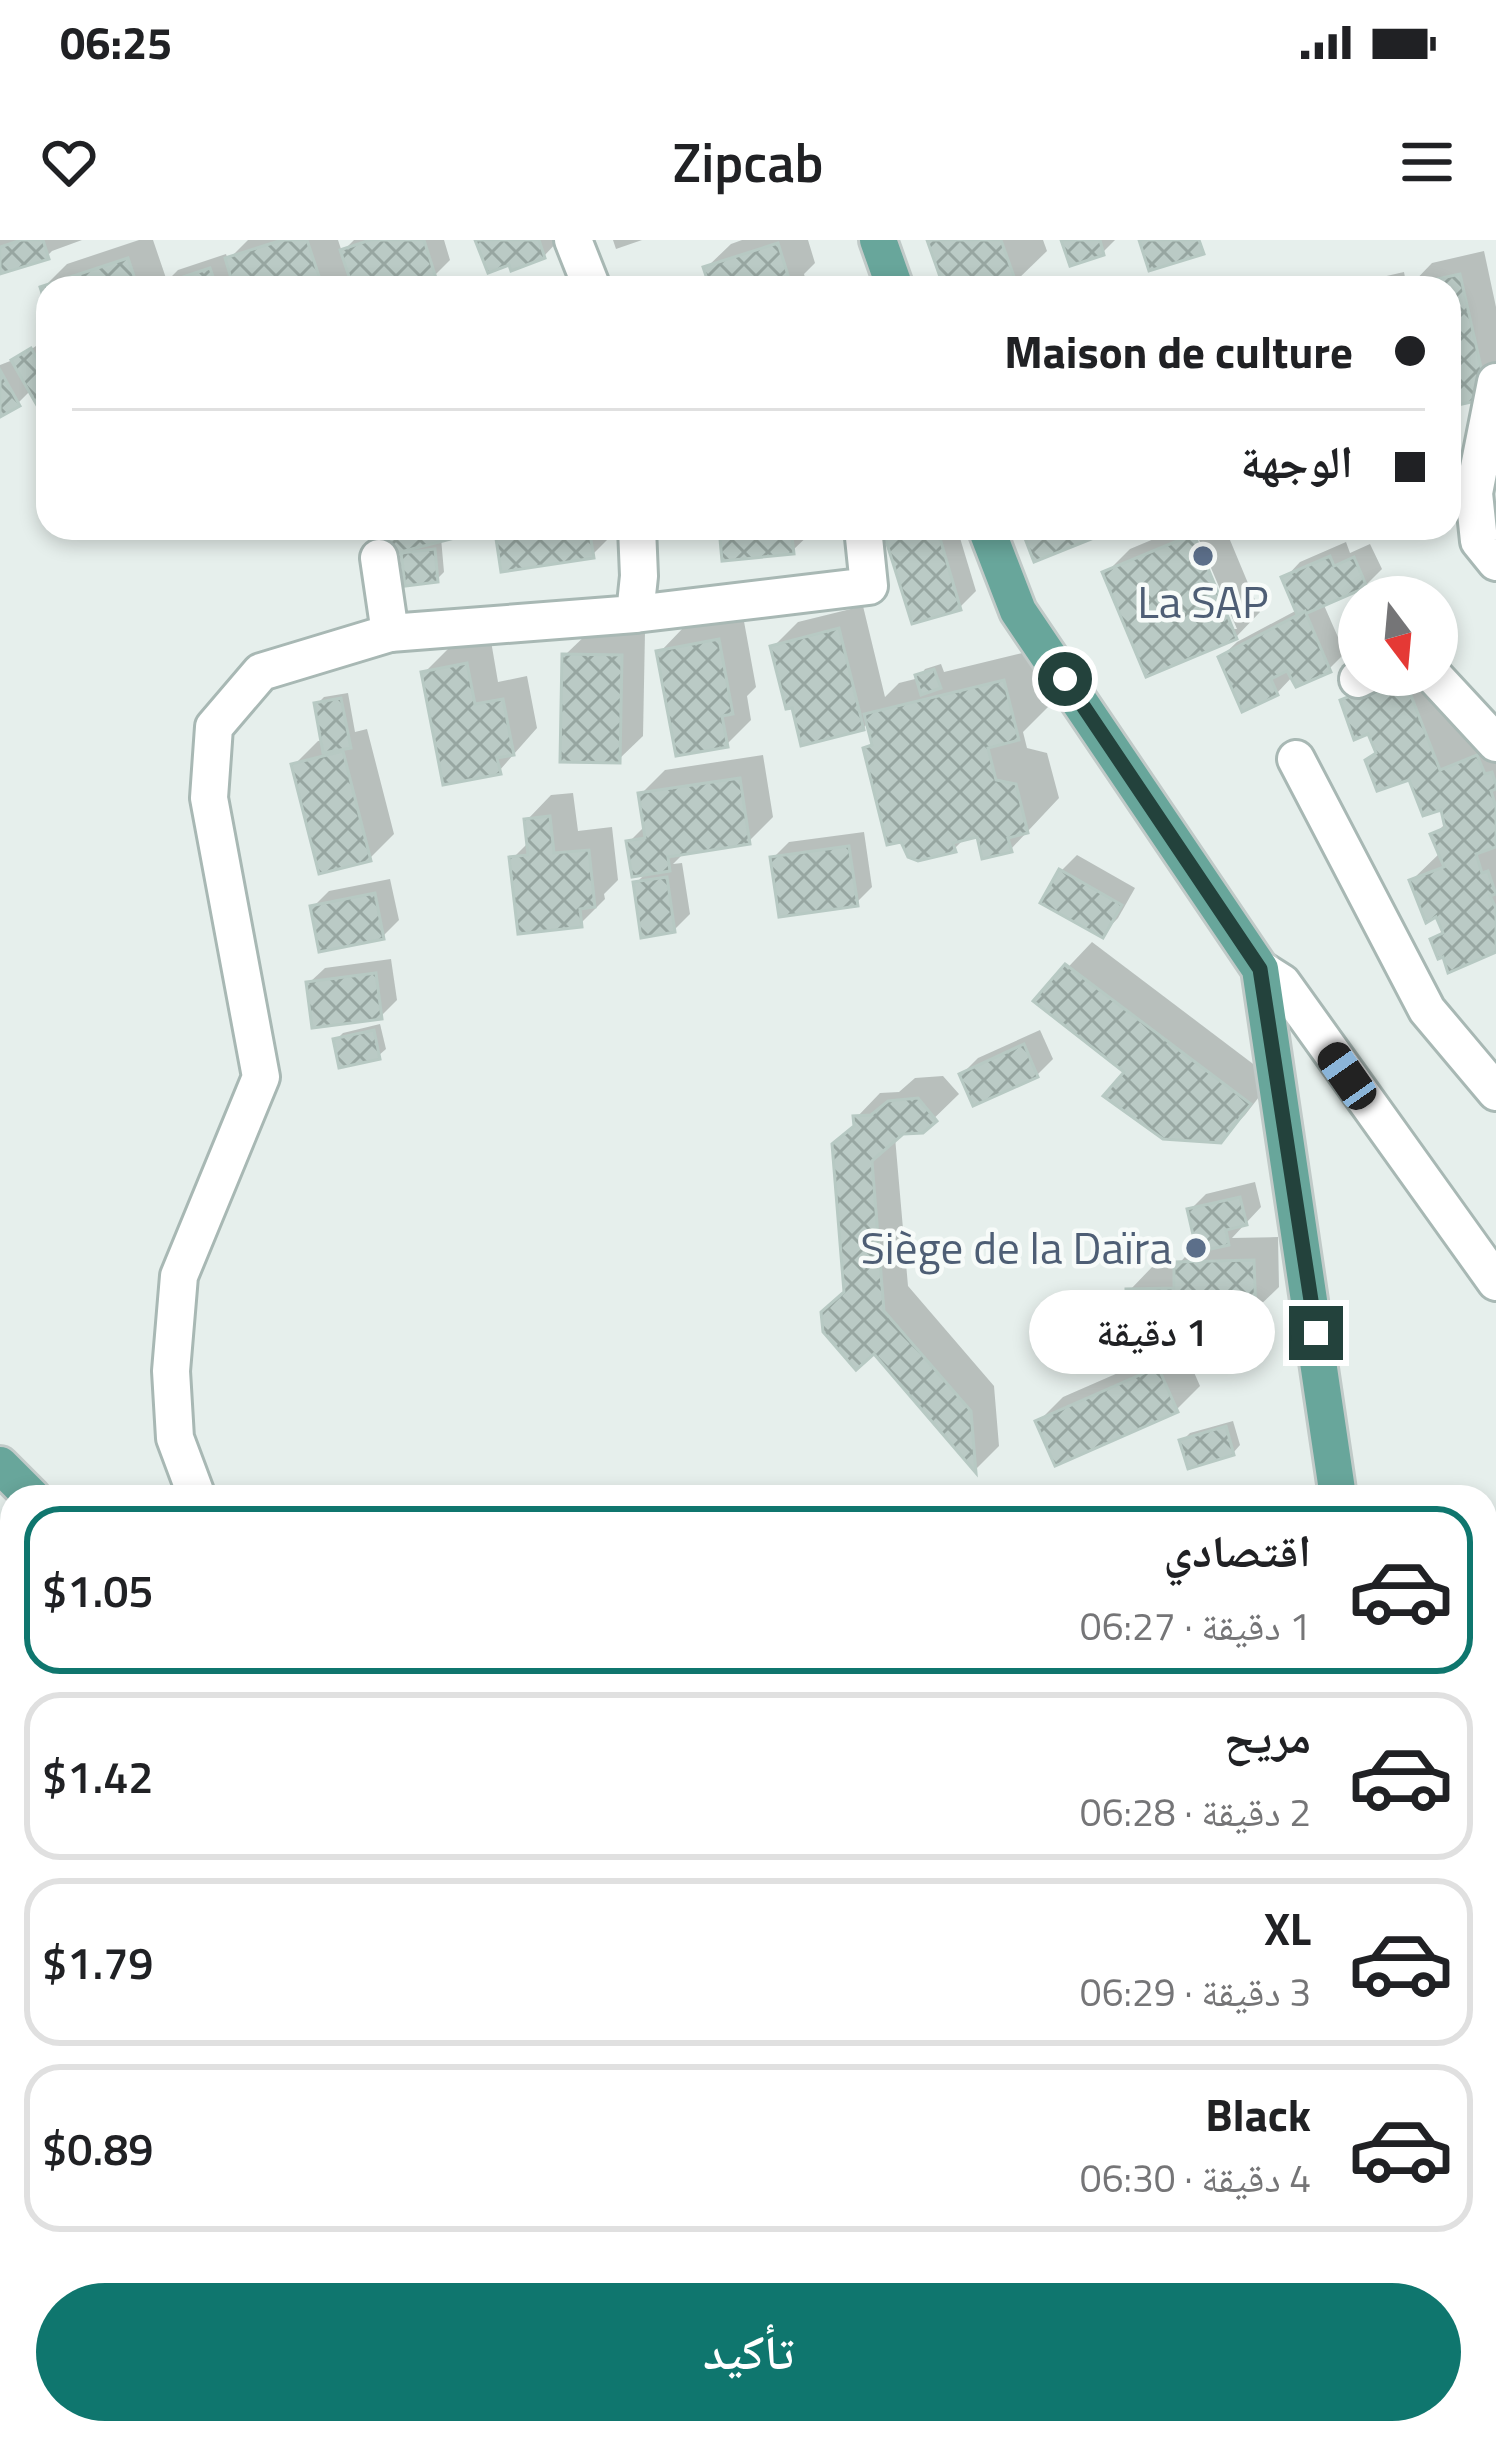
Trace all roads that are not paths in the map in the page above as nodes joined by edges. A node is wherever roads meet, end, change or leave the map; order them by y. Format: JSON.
{"nodes":[{"id":1,"x":573,"y":240,"type":"edge"},
{"id":2,"x":878,"y":240,"type":"edge"},
{"id":3,"x":587,"y":276,"type":"edge"},
{"id":4,"x":891,"y":276,"type":"edge"},
{"id":5,"x":1496,"y":382,"type":"edge"},
{"id":6,"x":638,"y":540,"type":"edge"},
{"id":7,"x":864,"y":540,"type":"edge"},
{"id":8,"x":991,"y":540,"type":"edge"},
{"id":9,"x":379,"y":559,"type":"dead end"},
{"id":10,"x":1496,"y":562,"type":"edge"},
{"id":11,"x":635,"y":614,"type":"junction"},
{"id":12,"x":390,"y":633,"type":"junction"},
{"id":13,"x":1452,"y":696,"type":"edge"},
{"id":14,"x":1496,"y":743,"type":"edge"},
{"id":15,"x":1296,"y":759,"type":"dead end"},
{"id":16,"x":1260,"y":969,"type":"junction"},
{"id":17,"x":1496,"y":1091,"type":"edge"},
{"id":18,"x":1496,"y":1282,"type":"edge"},
{"id":19,"x":193,"y":1485,"type":"edge"},
{"id":20,"x":1336,"y":1485,"type":"edge"}],
"edges":[{"from":1,"to":3,"type":"street"},
{"from":2,"to":4,"type":"main road"},
{"from":5,"to":10,"type":"street"},
{"from":6,"to":11,"type":"street"},
{"from":7,"to":11,"type":"street"},
{"from":8,"to":16,"type":"main road"},
{"from":9,"to":12,"type":"street"},
{"from":11,"to":12,"type":"street"},
{"from":12,"to":19,"type":"street"},
{"from":13,"to":14,"type":"street"},
{"from":15,"to":17,"type":"street"},
{"from":16,"to":18,"type":"street"},
{"from":16,"to":20,"type":"main road"}]}
